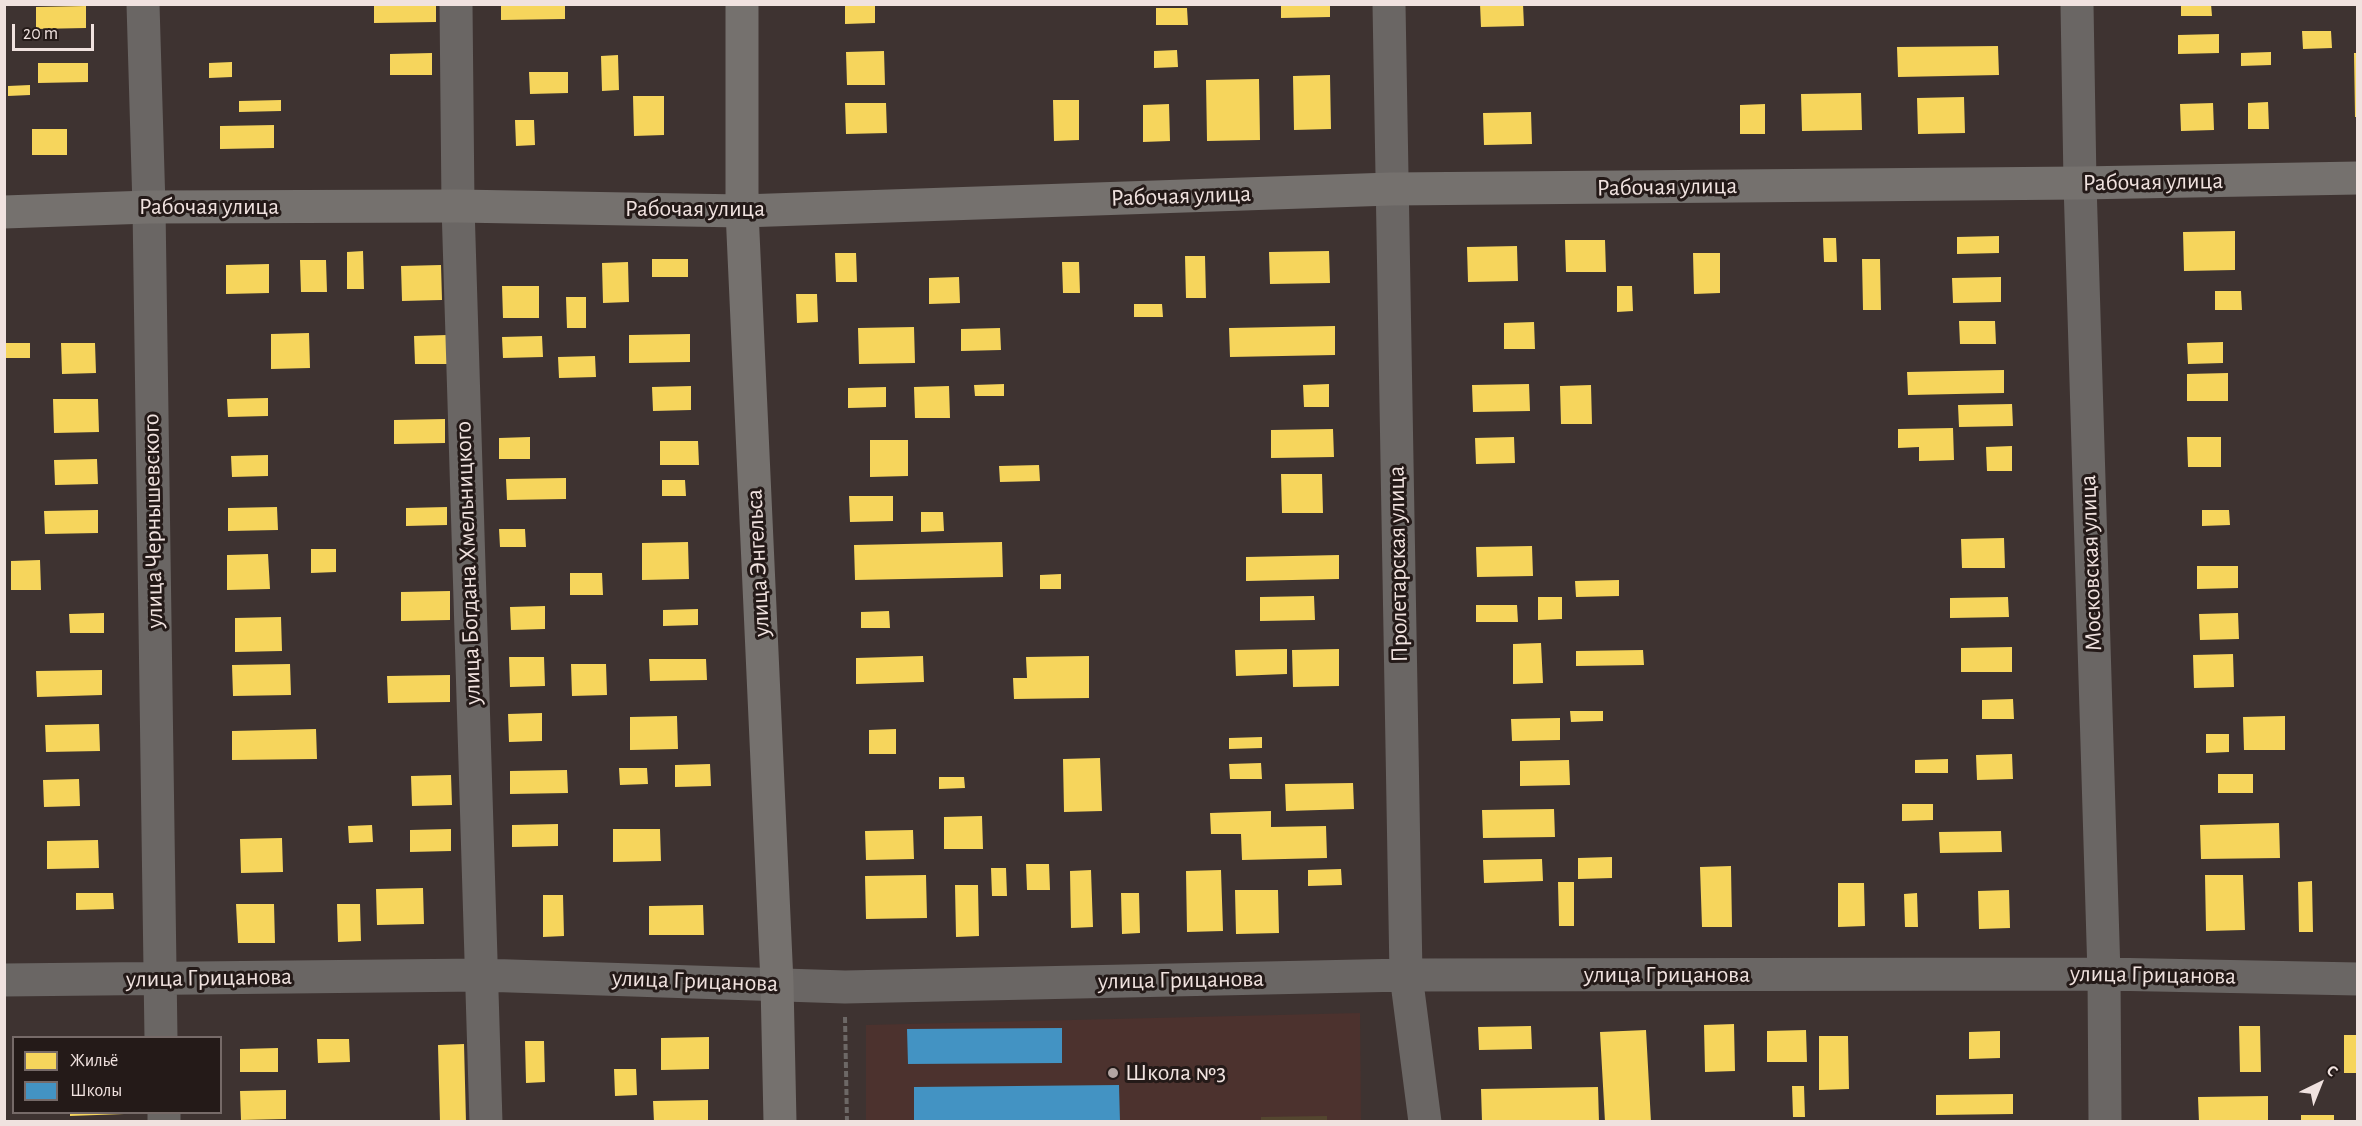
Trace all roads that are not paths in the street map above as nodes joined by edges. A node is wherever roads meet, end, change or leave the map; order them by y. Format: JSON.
{"nodes":[{"id":1,"x":143,"y":4,"type":"edge"},
{"id":2,"x":456,"y":4,"type":"edge"},
{"id":3,"x":742,"y":4,"type":"edge"},
{"id":4,"x":1389,"y":4,"type":"edge"},
{"id":5,"x":2077,"y":4,"type":"edge"},
{"id":6,"x":2358,"y":178,"type":"edge"},
{"id":7,"x":2080,"y":183,"type":"junction"},
{"id":8,"x":1391,"y":189,"type":"junction"},
{"id":9,"x":458,"y":206,"type":"junction"},
{"id":10,"x":149,"y":207,"type":"junction"},
{"id":11,"x":742,"y":211,"type":"junction"},
{"id":12,"x":4,"y":212,"type":"edge"},
{"id":13,"x":2104,"y":974,"type":"junction"},
{"id":14,"x":481,"y":975,"type":"junction"},
{"id":15,"x":1406,"y":975,"type":"junction"},
{"id":16,"x":160,"y":978,"type":"junction"},
{"id":17,"x":2358,"y":978,"type":"edge"},
{"id":18,"x":4,"y":980,"type":"edge"},
{"id":19,"x":777,"y":983,"type":"junction"},
{"id":20,"x":161,"y":1036,"type":"edge"},
{"id":21,"x":486,"y":1122,"type":"edge"},
{"id":22,"x":780,"y":1122,"type":"edge"},
{"id":23,"x":1425,"y":1122,"type":"edge"},
{"id":24,"x":2105,"y":1122,"type":"edge"}],
"edges":[{"from":1,"to":10,"type":"street","name":"улица Чернышевского"},
{"from":2,"to":9,"type":"street","name":"улица Богдана Хмельницкого"},
{"from":3,"to":11,"type":"street","name":"улица Энгельса"},
{"from":4,"to":8,"type":"street","name":"Пролетарская улица"},
{"from":5,"to":7,"type":"street","name":"Московская улица"},
{"from":6,"to":7,"type":"street","name":"Рабочая улица"},
{"from":7,"to":8,"type":"street","name":"Рабочая улица"},
{"from":7,"to":13,"type":"street","name":"Московская улица"},
{"from":8,"to":11,"type":"street","name":"Рабочая улица"},
{"from":8,"to":15,"type":"street","name":"Пролетарская улица"},
{"from":9,"to":10,"type":"street","name":"Рабочая улица"},
{"from":9,"to":11,"type":"street","name":"Рабочая улица"},
{"from":9,"to":14,"type":"street","name":"улица Богдана Хмельницкого"},
{"from":10,"to":12,"type":"street","name":"Рабочая улица"},
{"from":10,"to":16,"type":"street","name":"улица Чернышевского"},
{"from":11,"to":19,"type":"street","name":"улица Энгельса"},
{"from":13,"to":15,"type":"street","name":"улица Грицанова"},
{"from":13,"to":17,"type":"street","name":"улица Грицанова"},
{"from":13,"to":24,"type":"street","name":"Московская улица"},
{"from":14,"to":16,"type":"street","name":"улица Грицанова"},
{"from":14,"to":19,"type":"street","name":"улица Грицанова"},
{"from":14,"to":21,"type":"street","name":"улица Богдана Хмельницкого"},
{"from":15,"to":19,"type":"street","name":"улица Грицанова"},
{"from":15,"to":23,"type":"street","name":"Пролетарская улица"},
{"from":16,"to":18,"type":"street","name":"улица Грицанова"},
{"from":16,"to":20,"type":"street","name":"улица Чернышевского"},
{"from":19,"to":22,"type":"street","name":"улица Энгельса"}]}
